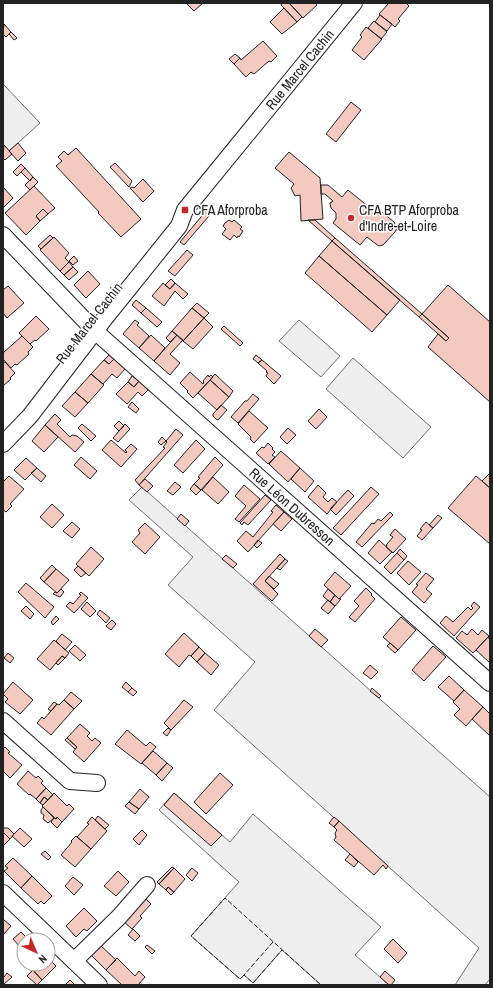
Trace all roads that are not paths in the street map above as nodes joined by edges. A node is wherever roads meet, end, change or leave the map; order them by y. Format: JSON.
{"nodes":[{"id":1,"x":354,"y":3,"type":"edge"},
{"id":2,"x":3,"y":235,"type":"edge"},
{"id":3,"x":91,"y":327,"type":"junction"},
{"id":4,"x":3,"y":444,"type":"edge"},
{"id":5,"x":490,"y":683,"type":"edge"},
{"id":6,"x":3,"y":721,"type":"edge"},
{"id":7,"x":97,"y":783,"type":"dead end"},
{"id":8,"x":148,"y":885,"type":"dead end"},
{"id":9,"x":3,"y":893,"type":"edge"},
{"id":10,"x":74,"y":961,"type":"junction"},
{"id":11,"x":99,"y":985,"type":"edge"}],
"edges":[{"from":1,"to":3,"type":"street","name":"Rue Marcel Cachin"},
{"from":2,"to":3,"type":"street","name":"Rue Léon Dubresson"},
{"from":3,"to":4,"type":"street","name":"Rue Marcel Cachin"},
{"from":3,"to":5,"type":"street","name":"Rue Léon Dubresson"},
{"from":6,"to":7,"type":"street"},
{"from":8,"to":10,"type":"street"},
{"from":9,"to":10,"type":"street"},
{"from":10,"to":11,"type":"street"}]}
